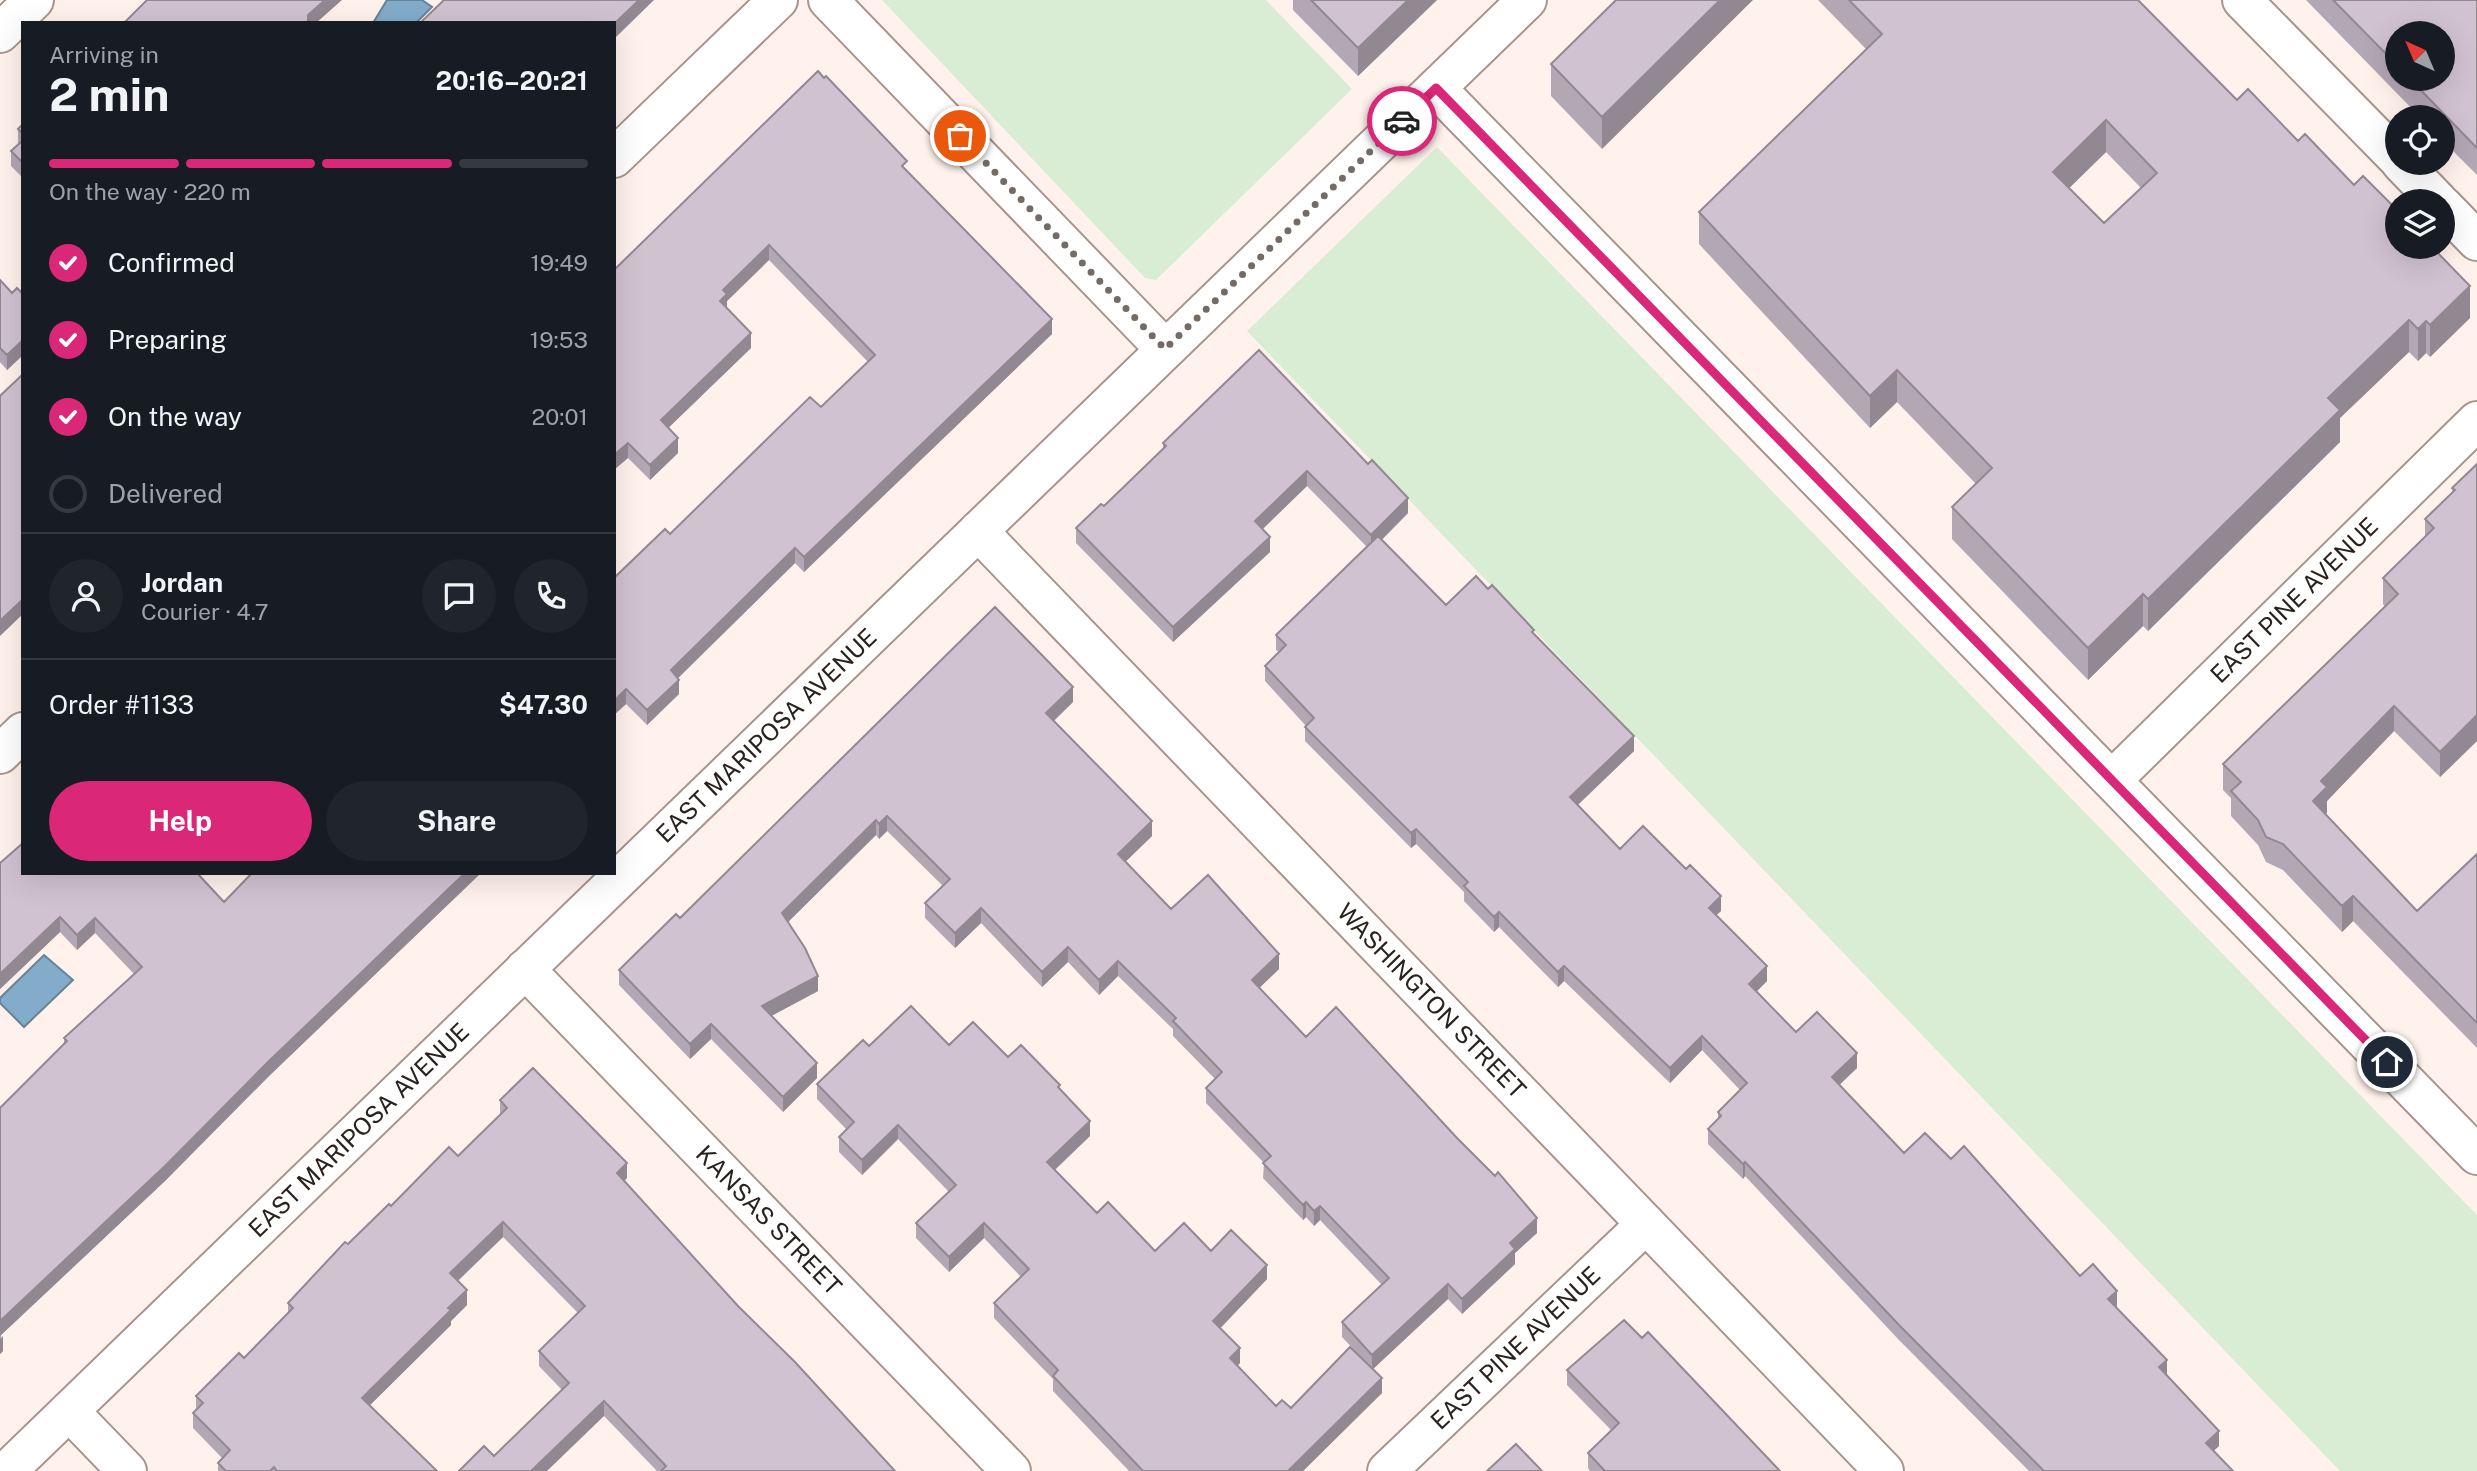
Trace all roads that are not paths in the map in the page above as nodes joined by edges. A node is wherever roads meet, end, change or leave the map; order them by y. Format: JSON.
{"nodes":[{"id":1,"x":34,"y":0,"type":"edge"},
{"id":2,"x":778,"y":0,"type":"edge"},
{"id":3,"x":828,"y":0,"type":"edge"},
{"id":4,"x":1527,"y":0,"type":"edge"},
{"id":5,"x":2242,"y":0,"type":"edge"},
{"id":6,"x":0,"y":33,"type":"edge"},
{"id":7,"x":1436,"y":88,"type":"junction"},
{"id":8,"x":2385,"y":147,"type":"edge"},
{"id":9,"x":616,"y":156,"type":"edge"},
{"id":10,"x":2413,"y":175,"type":"edge"},
{"id":11,"x":2426,"y":189,"type":"edge"},
{"id":12,"x":2455,"y":218,"type":"edge"},
{"id":13,"x":2477,"y":241,"type":"edge"},
{"id":14,"x":1165,"y":349,"type":"junction"},
{"id":15,"x":2477,"y":421,"type":"edge"},
{"id":16,"x":978,"y":531,"type":"junction"},
{"id":17,"x":21,"y":734,"type":"edge"},
{"id":18,"x":0,"y":754,"type":"edge"},
{"id":19,"x":2112,"y":780,"type":"junction"},
{"id":20,"x":524,"y":969,"type":"junction"},
{"id":21,"x":2477,"y":1154,"type":"edge"},
{"id":22,"x":1646,"y":1224,"type":"junction"},
{"id":23,"x":69,"y":1411,"type":"junction"},
{"id":24,"x":7,"y":1471,"type":"edge"},
{"id":25,"x":127,"y":1471,"type":"edge"},
{"id":26,"x":1011,"y":1471,"type":"edge"},
{"id":27,"x":1387,"y":1471,"type":"edge"},
{"id":28,"x":1884,"y":1471,"type":"edge"}],
"edges":[{"from":1,"to":6,"type":"street"},
{"from":2,"to":9,"type":"street"},
{"from":3,"to":14,"type":"street"},
{"from":4,"to":7,"type":"street","name":"EAST MARIPOSA AVENUE"},
{"from":5,"to":8,"type":"street"},
{"from":7,"to":14,"type":"street","name":"EAST MARIPOSA AVENUE"},
{"from":7,"to":19,"type":"street"},
{"from":10,"to":11,"type":"street"},
{"from":12,"to":13,"type":"street"},
{"from":14,"to":16,"type":"street","name":"EAST MARIPOSA AVENUE"},
{"from":15,"to":19,"type":"street","name":"EAST PINE AVENUE"},
{"from":16,"to":20,"type":"street","name":"EAST MARIPOSA AVENUE"},
{"from":16,"to":22,"type":"street","name":"WASHINGTON STREET"},
{"from":17,"to":18,"type":"street"},
{"from":19,"to":21,"type":"street"},
{"from":20,"to":23,"type":"street","name":"EAST MARIPOSA AVENUE"},
{"from":20,"to":26,"type":"street","name":"KANSAS STREET"},
{"from":22,"to":27,"type":"street","name":"EAST PINE AVENUE"},
{"from":22,"to":28,"type":"street","name":"WASHINGTON STREET"},
{"from":23,"to":24,"type":"street","name":"EAST MARIPOSA AVENUE"},
{"from":23,"to":25,"type":"street"}]}
